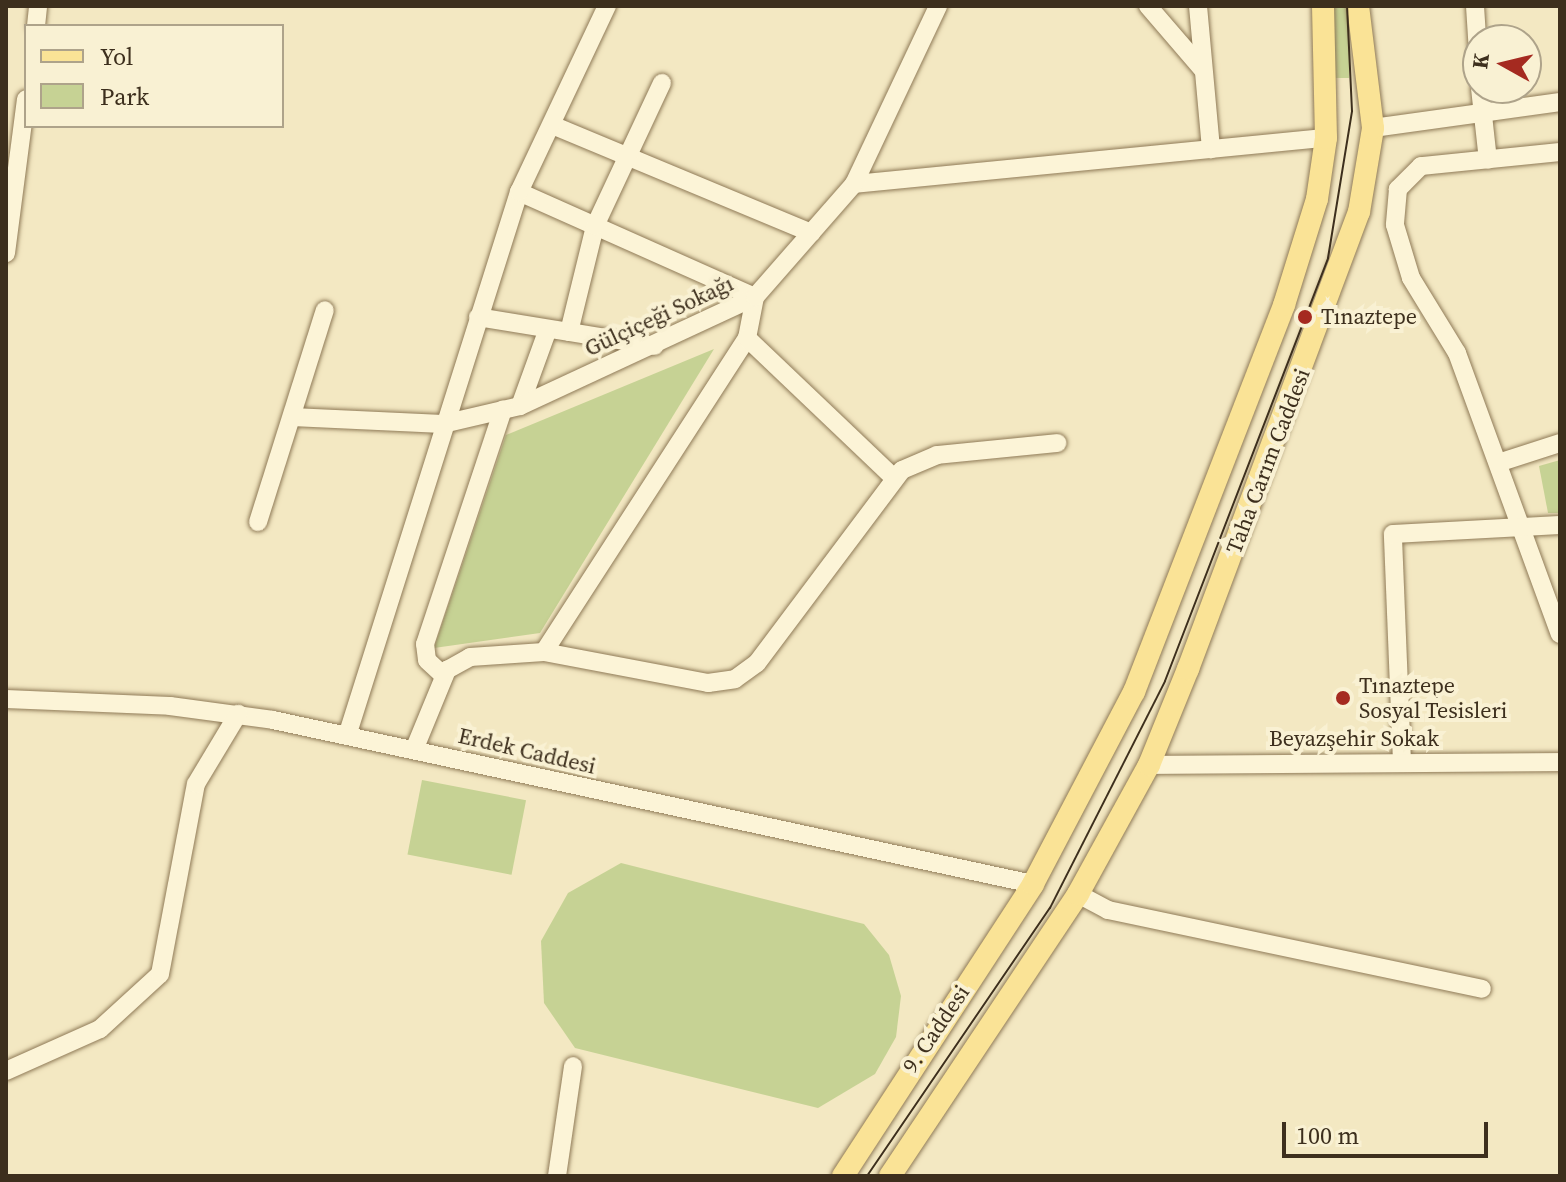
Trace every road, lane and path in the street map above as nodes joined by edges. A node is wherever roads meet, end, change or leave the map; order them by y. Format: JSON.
{"nodes":[{"id":1,"x":607,"y":6,"type":"edge"},
{"id":2,"x":938,"y":6,"type":"edge"},
{"id":3,"x":1148,"y":6,"type":"edge"},
{"id":4,"x":1198,"y":6,"type":"edge"},
{"id":5,"x":1323,"y":6,"type":"edge"},
{"id":6,"x":1358,"y":6,"type":"edge"},
{"id":7,"x":1203,"y":70,"type":"junction"},
{"id":8,"x":662,"y":83,"type":"dead end"},
{"id":9,"x":1560,"y":102,"type":"edge"},
{"id":10,"x":1481,"y":104,"type":"edge"},
{"id":11,"x":24,"y":109,"type":"edge"},
{"id":12,"x":1482,"y":117,"type":"junction"},
{"id":13,"x":552,"y":125,"type":"junction"},
{"id":14,"x":1373,"y":128,"type":"junction"},
{"id":15,"x":1326,"y":138,"type":"junction"},
{"id":16,"x":1211,"y":149,"type":"junction"},
{"id":17,"x":1560,"y":152,"type":"edge"},
{"id":18,"x":629,"y":154,"type":"junction"},
{"id":19,"x":1488,"y":160,"type":"junction"},
{"id":20,"x":11,"y":172,"type":"edge"},
{"id":21,"x":854,"y":184,"type":"junction"},
{"id":22,"x":519,"y":192,"type":"junction"},
{"id":23,"x":595,"y":226,"type":"junction"},
{"id":24,"x":811,"y":233,"type":"junction"},
{"id":25,"x":6,"y":253,"type":"edge"},
{"id":26,"x":755,"y":297,"type":"junction"},
{"id":27,"x":325,"y":310,"type":"dead end"},
{"id":28,"x":478,"y":317,"type":"junction"},
{"id":29,"x":548,"y":329,"type":"junction"},
{"id":30,"x":569,"y":332,"type":"junction"},
{"id":31,"x":747,"y":338,"type":"junction"},
{"id":32,"x":655,"y":346,"type":"junction"},
{"id":33,"x":511,"y":408,"type":"junction"},
{"id":34,"x":292,"y":417,"type":"junction"},
{"id":35,"x":443,"y":424,"type":"junction"},
{"id":36,"x":1057,"y":443,"type":"dead end"},
{"id":37,"x":1560,"y":443,"type":"edge"},
{"id":38,"x":1498,"y":463,"type":"junction"},
{"id":39,"x":893,"y":477,"type":"junction"},
{"id":40,"x":258,"y":522,"type":"dead end"},
{"id":41,"x":1560,"y":525,"type":"edge"},
{"id":42,"x":1520,"y":528,"type":"junction"},
{"id":43,"x":1560,"y":634,"type":"edge"},
{"id":44,"x":544,"y":652,"type":"junction"},
{"id":45,"x":444,"y":676,"type":"junction"},
{"id":46,"x":6,"y":699,"type":"edge"},
{"id":47,"x":238,"y":714,"type":"junction"},
{"id":48,"x":347,"y":736,"type":"junction"},
{"id":49,"x":414,"y":750,"type":"junction"},
{"id":50,"x":1402,"y":762,"type":"junction"},
{"id":51,"x":1560,"y":762,"type":"edge"},
{"id":52,"x":1149,"y":765,"type":"junction"},
{"id":53,"x":1033,"y":884,"type":"junction"},
{"id":54,"x":1078,"y":894,"type":"junction"},
{"id":55,"x":1482,"y":989,"type":"dead end"},
{"id":56,"x":573,"y":1066,"type":"dead end"},
{"id":57,"x":6,"y":1071,"type":"edge"},
{"id":58,"x":557,"y":1176,"type":"edge"},
{"id":59,"x":843,"y":1176,"type":"edge"},
{"id":60,"x":890,"y":1176,"type":"edge"}],
"edges":[{"from":1,"to":13,"type":"street"},
{"from":2,"to":21,"type":"street","name":"Gülçiçeği Sokağı"},
{"from":3,"to":7,"type":"street"},
{"from":4,"to":7,"type":"street"},
{"from":5,"to":15,"type":"main road","name":"Taha Carım Caddesi"},
{"from":6,"to":14,"type":"main road","name":"Taha Carım Caddesi"},
{"from":7,"to":16,"type":"street"},
{"from":8,"to":18,"type":"street"},
{"from":9,"to":12,"type":"street"},
{"from":10,"to":12,"type":"street"},
{"from":11,"to":20,"type":"street"},
{"from":12,"to":14,"type":"street"},
{"from":12,"to":19,"type":"street"},
{"from":13,"to":18,"type":"street"},
{"from":13,"to":22,"type":"street"},
{"from":14,"to":52,"type":"main road","name":"Taha Carım Caddesi"},
{"from":15,"to":16,"type":"street"},
{"from":15,"to":53,"type":"main road","name":"Taha Carım Caddesi"},
{"from":16,"to":21,"type":"street"},
{"from":17,"to":19,"type":"street"},
{"from":18,"to":23,"type":"street"},
{"from":18,"to":24,"type":"street"},
{"from":19,"to":38,"type":"street"},
{"from":20,"to":25,"type":"street"},
{"from":21,"to":24,"type":"street","name":"Gülçiçeği Sokağı"},
{"from":22,"to":23,"type":"street"},
{"from":22,"to":28,"type":"street"},
{"from":23,"to":26,"type":"street"},
{"from":23,"to":30,"type":"street"},
{"from":24,"to":26,"type":"street","name":"Gülçiçeği Sokağı"},
{"from":26,"to":31,"type":"street"},
{"from":26,"to":32,"type":"street","name":"Gülçiçeği Sokağı"},
{"from":27,"to":34,"type":"street"},
{"from":28,"to":29,"type":"street"},
{"from":28,"to":35,"type":"street"},
{"from":29,"to":30,"type":"street"},
{"from":29,"to":33,"type":"street"},
{"from":30,"to":32,"type":"street"},
{"from":31,"to":39,"type":"street"},
{"from":31,"to":44,"type":"street"},
{"from":32,"to":33,"type":"street","name":"Gülçiçeği Sokağı"},
{"from":33,"to":35,"type":"street","name":"Gülçiçeği Sokağı"},
{"from":33,"to":45,"type":"street"},
{"from":34,"to":35,"type":"street","name":"Gülçiçeği Sokağı"},
{"from":34,"to":40,"type":"street"},
{"from":35,"to":48,"type":"street"},
{"from":36,"to":39,"type":"street"},
{"from":37,"to":38,"type":"street"},
{"from":38,"to":42,"type":"street"},
{"from":39,"to":44,"type":"street"},
{"from":41,"to":42,"type":"street"},
{"from":42,"to":43,"type":"street"},
{"from":42,"to":50,"type":"street"},
{"from":44,"to":45,"type":"street"},
{"from":45,"to":49,"type":"street"},
{"from":46,"to":47,"type":"street","name":"Erdek Caddesi"},
{"from":47,"to":48,"type":"street","name":"Erdek Caddesi"},
{"from":47,"to":57,"type":"street"},
{"from":48,"to":49,"type":"street","name":"Erdek Caddesi"},
{"from":49,"to":53,"type":"street","name":"Erdek Caddesi"},
{"from":50,"to":51,"type":"street","name":"Beyazşehir Sokak"},
{"from":50,"to":52,"type":"street","name":"Beyazşehir Sokak"},
{"from":52,"to":54,"type":"main road","name":"Taha Carım Caddesi"},
{"from":53,"to":59,"type":"main road","name":"9. Caddesi"},
{"from":54,"to":55,"type":"street"},
{"from":54,"to":60,"type":"main road","name":"9. Caddesi"},
{"from":56,"to":58,"type":"street"}]}
